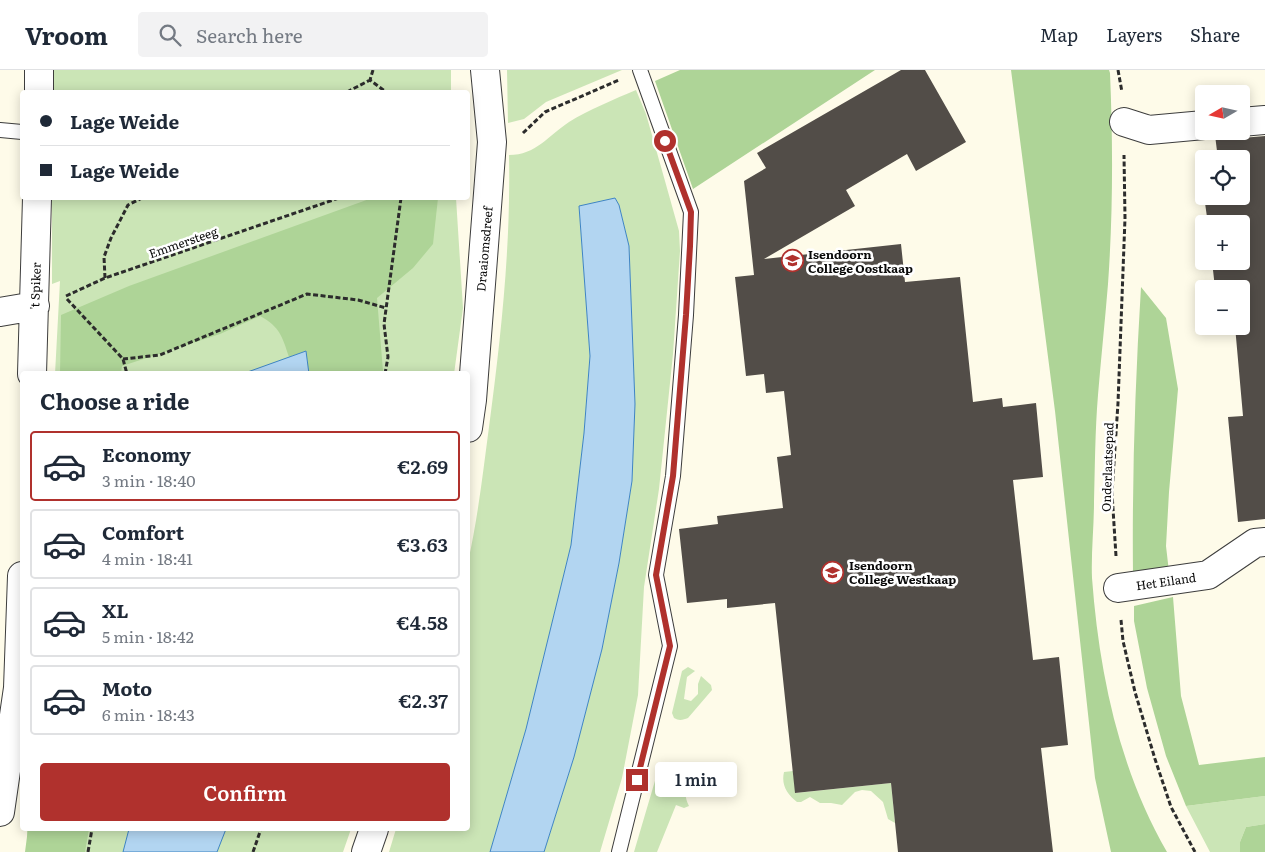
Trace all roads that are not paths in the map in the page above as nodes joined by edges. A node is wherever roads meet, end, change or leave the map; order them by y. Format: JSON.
{"nodes":[{"id":1,"x":39,"y":70,"type":"edge"},
{"id":2,"x":485,"y":70,"type":"edge"},
{"id":3,"x":640,"y":70,"type":"edge"},
{"id":4,"x":39,"y":90,"type":"edge"},
{"id":5,"x":1265,"y":120,"type":"edge"},
{"id":6,"x":1250,"y":121,"type":"edge"},
{"id":7,"x":1124,"y":122,"type":"road end"},
{"id":8,"x":1195,"y":126,"type":"edge"},
{"id":9,"x":0,"y":130,"type":"edge"},
{"id":10,"x":20,"y":132,"type":"edge"},
{"id":11,"x":37,"y":200,"type":"edge"},
{"id":12,"x":35,"y":306,"type":"junction"},
{"id":13,"x":0,"y":312,"type":"edge"},
{"id":14,"x":32,"y":371,"type":"edge"},
{"id":15,"x":470,"y":414,"type":"edge"},
{"id":16,"x":1265,"y":542,"type":"edge"},
{"id":17,"x":1118,"y":588,"type":"road end"},
{"id":18,"x":20,"y":593,"type":"edge"},
{"id":19,"x":9,"y":687,"type":"edge"},
{"id":20,"x":0,"y":812,"type":"edge"},
{"id":21,"x":373,"y":831,"type":"edge"},
{"id":22,"x":366,"y":852,"type":"edge"},
{"id":23,"x":619,"y":852,"type":"edge"}],
"edges":[{"from":1,"to":4,"type":"street"},
{"from":2,"to":15,"type":"street","name":"Draaiomsdreef"},
{"from":3,"to":23,"type":"lane"},
{"from":5,"to":6,"type":"street"},
{"from":7,"to":8,"type":"street"},
{"from":9,"to":10,"type":"lane"},
{"from":11,"to":12,"type":"street","name":"'t Spiker"},
{"from":12,"to":13,"type":"street"},
{"from":12,"to":14,"type":"street","name":"'t Spiker"},
{"from":16,"to":17,"type":"street","name":"Het Eiland"},
{"from":18,"to":19,"type":"street"},
{"from":19,"to":20,"type":"street"},
{"from":21,"to":22,"type":"street"}]}
